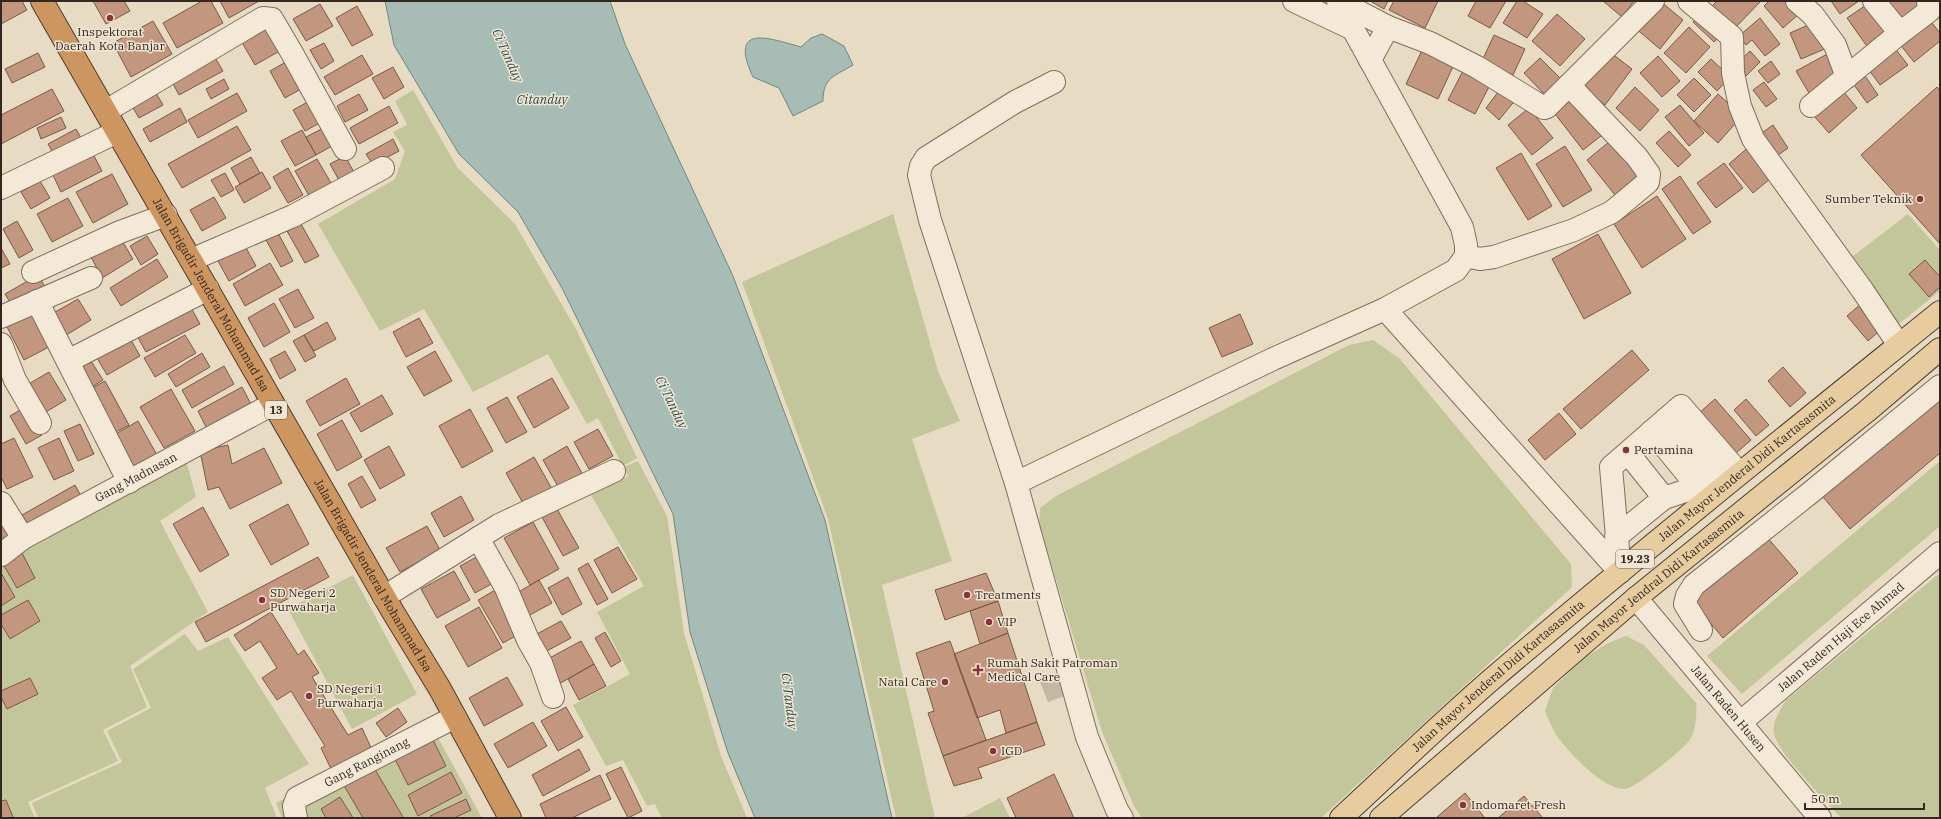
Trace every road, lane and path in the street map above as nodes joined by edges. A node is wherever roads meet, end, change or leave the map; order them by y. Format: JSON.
{"nodes":[{"id":1,"x":42,"y":1,"type":"edge"},
{"id":2,"x":1294,"y":1,"type":"edge"},
{"id":3,"x":1338,"y":1,"type":"edge"},
{"id":4,"x":1653,"y":1,"type":"edge"},
{"id":5,"x":1688,"y":1,"type":"edge"},
{"id":6,"x":1797,"y":1,"type":"edge"},
{"id":7,"x":1874,"y":1,"type":"edge"},
{"id":8,"x":1928,"y":1,"type":"edge"},
{"id":9,"x":1388,"y":27,"type":"junction"},
{"id":10,"x":1900,"y":33,"type":"junction"},
{"id":11,"x":1370,"y":60,"type":"junction"},
{"id":12,"x":1847,"y":77,"type":"junction"},
{"id":13,"x":1054,"y":82,"type":"dead end"},
{"id":14,"x":1569,"y":85,"type":"junction"},
{"id":15,"x":1810,"y":106,"type":"dead end"},
{"id":16,"x":106,"y":111,"type":"junction"},
{"id":17,"x":117,"y":132,"type":"junction"},
{"id":18,"x":345,"y":149,"type":"dead end"},
{"id":19,"x":383,"y":168,"type":"dead end"},
{"id":20,"x":1,"y":188,"type":"edge"},
{"id":21,"x":166,"y":215,"type":"junction"},
{"id":22,"x":1466,"y":256,"type":"junction"},
{"id":23,"x":191,"y":260,"type":"junction"},
{"id":24,"x":33,"y":272,"type":"dead end"},
{"id":25,"x":91,"y":278,"type":"dead end"},
{"id":26,"x":208,"y":289,"type":"junction"},
{"id":27,"x":38,"y":301,"type":"junction"},
{"id":28,"x":1385,"y":309,"type":"junction"},
{"id":29,"x":1940,"y":312,"type":"edge"},
{"id":30,"x":1,"y":317,"type":"edge"},
{"id":31,"x":1,"y":344,"type":"edge"},
{"id":32,"x":1899,"y":344,"type":"junction"},
{"id":33,"x":1940,"y":349,"type":"edge"},
{"id":34,"x":68,"y":361,"type":"junction"},
{"id":35,"x":1940,"y":386,"type":"edge"},
{"id":36,"x":273,"y":404,"type":"junction"},
{"id":37,"x":40,"y":423,"type":"dead end"},
{"id":38,"x":1646,"y":437,"type":"junction"},
{"id":39,"x":614,"y":471,"type":"dead end"},
{"id":40,"x":1792,"y":472,"type":"junction"},
{"id":41,"x":1729,"y":477,"type":"junction"},
{"id":42,"x":129,"y":482,"type":"junction"},
{"id":43,"x":1016,"y":483,"type":"junction"},
{"id":44,"x":1680,"y":493,"type":"junction"},
{"id":45,"x":1810,"y":493,"type":"junction"},
{"id":46,"x":1,"y":503,"type":"edge"},
{"id":47,"x":1616,"y":537,"type":"junction"},
{"id":48,"x":23,"y":538,"type":"junction"},
{"id":49,"x":478,"y":538,"type":"junction"},
{"id":50,"x":1940,"y":553,"type":"edge"},
{"id":51,"x":1,"y":555,"type":"edge"},
{"id":52,"x":1620,"y":572,"type":"junction"},
{"id":53,"x":384,"y":597,"type":"junction"},
{"id":54,"x":1636,"y":598,"type":"junction"},
{"id":55,"x":1701,"y":630,"type":"dead end"},
{"id":56,"x":553,"y":696,"type":"dead end"},
{"id":57,"x":455,"y":717,"type":"junction"},
{"id":58,"x":1741,"y":722,"type":"junction"},
{"id":59,"x":296,"y":818,"type":"edge"},
{"id":60,"x":510,"y":818,"type":"edge"},
{"id":61,"x":1122,"y":818,"type":"edge"},
{"id":62,"x":1341,"y":818,"type":"edge"},
{"id":63,"x":1382,"y":818,"type":"edge"},
{"id":64,"x":1820,"y":818,"type":"edge"}],
"edges":[{"from":1,"to":16,"type":"highway","name":"Jalan Brigadir Jenderal Mohammad Isa","number":"13"},
{"from":2,"to":11,"type":"street"},
{"from":3,"to":9,"type":"street"},
{"from":4,"to":14,"type":"street"},
{"from":5,"to":32,"type":"street"},
{"from":6,"to":12,"type":"street"},
{"from":7,"to":10,"type":"street"},
{"from":8,"to":10,"type":"street"},
{"from":9,"to":11,"type":"street"},
{"from":9,"to":14,"type":"street"},
{"from":10,"to":12,"type":"street"},
{"from":11,"to":22,"type":"street"},
{"from":12,"to":15,"type":"street"},
{"from":13,"to":43,"type":"street"},
{"from":14,"to":22,"type":"street"},
{"from":16,"to":17,"type":"highway","name":"Jalan Brigadir Jenderal Mohammad Isa","number":"13"},
{"from":16,"to":18,"type":"street"},
{"from":17,"to":20,"type":"street"},
{"from":17,"to":21,"type":"highway","name":"Jalan Brigadir Jenderal Mohammad Isa","number":"13"},
{"from":19,"to":23,"type":"street"},
{"from":21,"to":23,"type":"highway","name":"Jalan Brigadir Jenderal Mohammad Isa","number":"13"},
{"from":21,"to":24,"type":"street"},
{"from":22,"to":28,"type":"street"},
{"from":23,"to":26,"type":"highway","name":"Jalan Brigadir Jenderal Mohammad Isa","number":"13"},
{"from":25,"to":27,"type":"street"},
{"from":26,"to":34,"type":"street"},
{"from":26,"to":36,"type":"highway","name":"Jalan Brigadir Jenderal Mohammad Isa","number":"13"},
{"from":27,"to":30,"type":"street"},
{"from":27,"to":34,"type":"street"},
{"from":28,"to":43,"type":"street"},
{"from":28,"to":52,"type":"street"},
{"from":29,"to":32,"type":"main road","name":"Jalan Mayor Jenderal Didi Kartasasmita","number":"19.23"},
{"from":31,"to":37,"type":"street"},
{"from":32,"to":41,"type":"main road","name":"Jalan Mayor Jenderal Didi Kartasasmita","number":"19.23"},
{"from":33,"to":40,"type":"main road","name":"Jalan Mayor Jendral Didi Kartasasmita","number":"19.23"},
{"from":34,"to":42,"type":"street"},
{"from":35,"to":45,"type":"street"},
{"from":36,"to":42,"type":"street","name":"Gang Madnasan"},
{"from":36,"to":53,"type":"highway","name":"Jalan Brigadir Jenderal Mohammad Isa","number":"13"},
{"from":38,"to":41,"type":"street"},
{"from":38,"to":44,"type":"street"},
{"from":38,"to":44,"type":"street"},
{"from":38,"to":47,"type":"street"},
{"from":39,"to":49,"type":"street"},
{"from":40,"to":45,"type":"street"},
{"from":40,"to":54,"type":"main road","name":"Jalan Mayor Jendral Didi Kartasasmita","number":"19.23"},
{"from":41,"to":44,"type":"street"},
{"from":41,"to":52,"type":"main road","name":"Jalan Mayor Jenderal Didi Kartasasmita","number":"19.23"},
{"from":42,"to":48,"type":"street","name":"Gang Madnasan"},
{"from":43,"to":61,"type":"street"},
{"from":44,"to":47,"type":"street"},
{"from":45,"to":55,"type":"street"},
{"from":46,"to":48,"type":"street"},
{"from":47,"to":52,"type":"street"},
{"from":48,"to":51,"type":"street","name":"Gang Madnasan"},
{"from":49,"to":53,"type":"street"},
{"from":49,"to":56,"type":"street"},
{"from":50,"to":58,"type":"street","name":"Jalan Raden Haji Ece Ahmad"},
{"from":52,"to":62,"type":"main road","name":"Jalan Mayor Jenderal Didi Kartasasmita","number":"19.23"},
{"from":53,"to":57,"type":"highway","name":"Jalan Brigadir Jenderal Mohammad Isa","number":"13"},
{"from":54,"to":58,"type":"street","name":"Jalan Raden Husen"},
{"from":54,"to":63,"type":"main road","name":"Jalan Mayor Jendral Didi Kartasasmita","number":"19.23"},
{"from":57,"to":59,"type":"street","name":"Gang Ranginang"},
{"from":57,"to":60,"type":"highway","name":"Jalan Brigadir Jenderal Mohammad Isa","number":"13"},
{"from":58,"to":64,"type":"street","name":"Jalan Raden Husen"}]}
